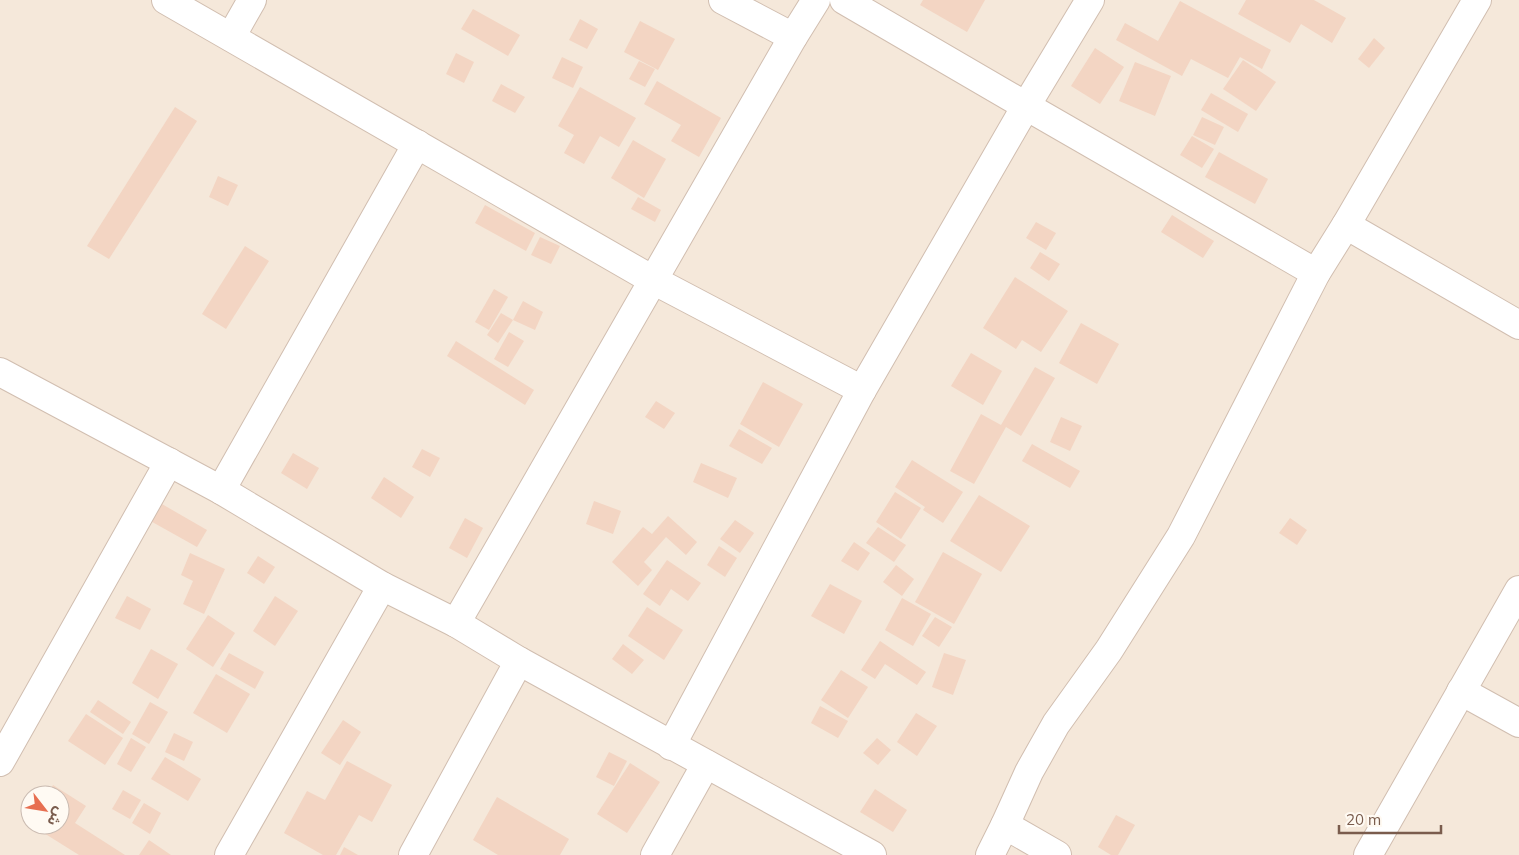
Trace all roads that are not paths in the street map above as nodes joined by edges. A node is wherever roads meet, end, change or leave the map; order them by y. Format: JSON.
{"nodes":[{"id":1,"x":166,"y":0,"type":"edge"},
{"id":2,"x":252,"y":0,"type":"edge"},
{"id":3,"x":723,"y":0,"type":"edge"},
{"id":4,"x":816,"y":0,"type":"edge"},
{"id":5,"x":844,"y":0,"type":"edge"},
{"id":6,"x":1090,"y":0,"type":"edge"},
{"id":7,"x":1477,"y":0,"type":"edge"},
{"id":8,"x":231,"y":37,"type":"junction"},
{"id":9,"x":793,"y":37,"type":"junction"},
{"id":10,"x":1026,"y":106,"type":"junction"},
{"id":11,"x":416,"y":144,"type":"junction"},
{"id":12,"x":1346,"y":225,"type":"junction"},
{"id":13,"x":1316,"y":273,"type":"junction"},
{"id":14,"x":653,"y":280,"type":"junction"},
{"id":15,"x":1519,"y":325,"type":"edge"},
{"id":16,"x":0,"y":372,"type":"edge"},
{"id":17,"x":862,"y":390,"type":"junction"},
{"id":18,"x":169,"y":462,"type":"junction"},
{"id":19,"x":222,"y":490,"type":"junction"},
{"id":20,"x":382,"y":586,"type":"junction"},
{"id":21,"x":1519,"y":590,"type":"edge"},
{"id":22,"x":456,"y":623,"type":"junction"},
{"id":23,"x":519,"y":661,"type":"junction"},
{"id":24,"x":1461,"y":692,"type":"junction"},
{"id":25,"x":1519,"y":723,"type":"edge"},
{"id":26,"x":671,"y":746,"type":"junction"},
{"id":27,"x":0,"y":762,"type":"edge"},
{"id":28,"x":706,"y":764,"type":"junction"},
{"id":29,"x":1005,"y":825,"type":"junction"},
{"id":30,"x":229,"y":855,"type":"edge"},
{"id":31,"x":413,"y":855,"type":"edge"},
{"id":32,"x":655,"y":855,"type":"edge"},
{"id":33,"x":872,"y":855,"type":"edge"},
{"id":34,"x":990,"y":855,"type":"edge"},
{"id":35,"x":1057,"y":855,"type":"edge"},
{"id":36,"x":1368,"y":855,"type":"edge"}],
"edges":[{"from":1,"to":8,"type":"street"},
{"from":2,"to":8,"type":"street"},
{"from":3,"to":9,"type":"street"},
{"from":4,"to":9,"type":"street"},
{"from":5,"to":10,"type":"street"},
{"from":6,"to":10,"type":"street"},
{"from":7,"to":12,"type":"street"},
{"from":8,"to":11,"type":"street"},
{"from":9,"to":14,"type":"street"},
{"from":10,"to":13,"type":"street"},
{"from":10,"to":17,"type":"street"},
{"from":11,"to":14,"type":"street"},
{"from":11,"to":19,"type":"street"},
{"from":12,"to":13,"type":"street"},
{"from":12,"to":15,"type":"street"},
{"from":13,"to":29,"type":"street"},
{"from":14,"to":17,"type":"street"},
{"from":14,"to":22,"type":"street"},
{"from":16,"to":18,"type":"street"},
{"from":17,"to":26,"type":"street"},
{"from":18,"to":19,"type":"street"},
{"from":18,"to":27,"type":"street"},
{"from":19,"to":20,"type":"street"},
{"from":20,"to":22,"type":"street"},
{"from":20,"to":30,"type":"street"},
{"from":21,"to":24,"type":"street"},
{"from":22,"to":23,"type":"street"},
{"from":23,"to":26,"type":"street"},
{"from":23,"to":31,"type":"street"},
{"from":24,"to":25,"type":"street"},
{"from":24,"to":36,"type":"street"},
{"from":26,"to":28,"type":"street"},
{"from":28,"to":32,"type":"street"},
{"from":28,"to":33,"type":"street"},
{"from":29,"to":34,"type":"street"},
{"from":29,"to":35,"type":"street"}]}
